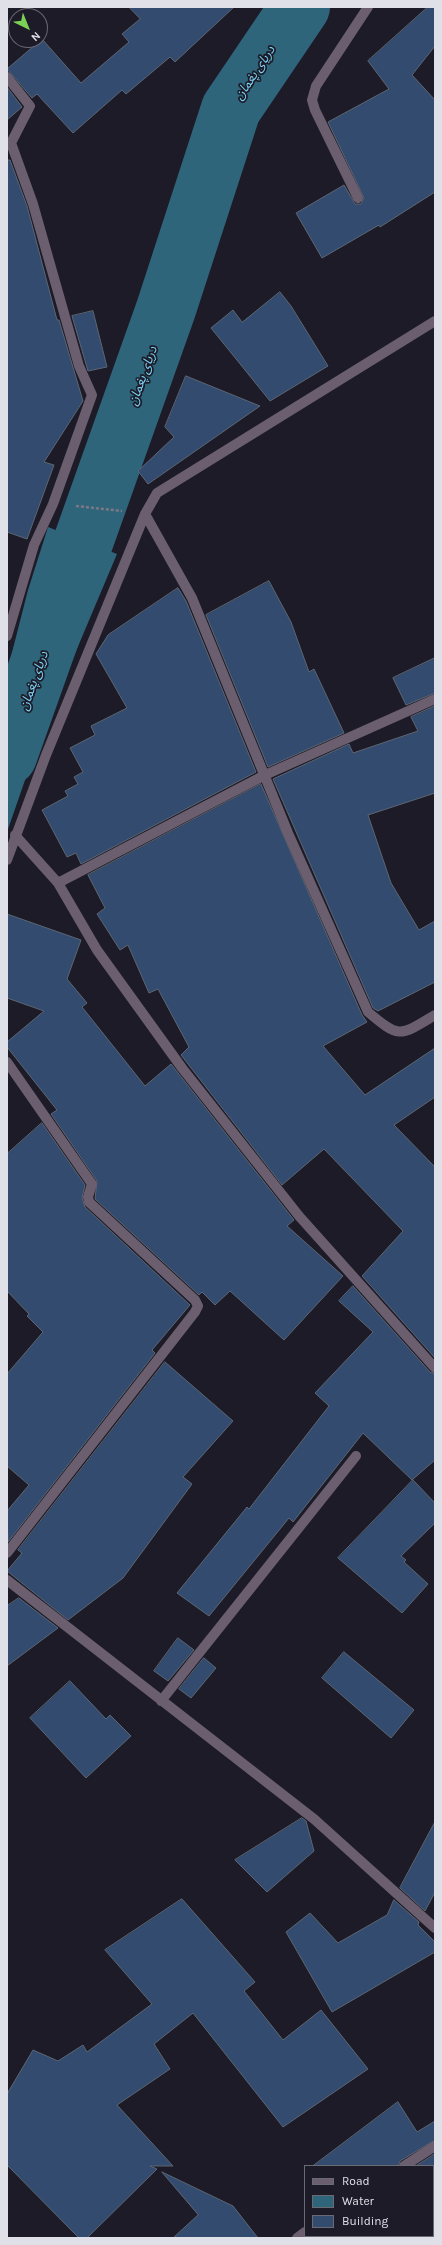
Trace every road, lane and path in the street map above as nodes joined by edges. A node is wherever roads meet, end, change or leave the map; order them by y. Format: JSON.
{"nodes":[{"id":1,"x":368,"y":7,"type":"edge"},
{"id":2,"x":7,"y":77,"type":"edge"},
{"id":3,"x":358,"y":198,"type":"dead end"},
{"id":4,"x":435,"y":321,"type":"edge"},
{"id":5,"x":54,"y":504,"type":"junction"},
{"id":6,"x":145,"y":514,"type":"junction"},
{"id":7,"x":7,"y":636,"type":"edge"},
{"id":8,"x":435,"y":700,"type":"edge"},
{"id":9,"x":265,"y":775,"type":"junction"},
{"id":10,"x":15,"y":835,"type":"junction"},
{"id":11,"x":7,"y":860,"type":"edge"},
{"id":12,"x":58,"y":883,"type":"junction"},
{"id":13,"x":435,"y":1015,"type":"edge"},
{"id":14,"x":7,"y":1062,"type":"edge"},
{"id":15,"x":435,"y":1368,"type":"edge"},
{"id":16,"x":356,"y":1456,"type":"dead end"},
{"id":17,"x":7,"y":1553,"type":"edge"},
{"id":18,"x":7,"y":1580,"type":"edge"},
{"id":19,"x":161,"y":1701,"type":"junction"},
{"id":20,"x":435,"y":1928,"type":"edge"},
{"id":21,"x":435,"y":2146,"type":"edge"},
{"id":22,"x":406,"y":2165,"type":"edge"}],
"edges":[{"from":1,"to":3,"type":"street"},
{"from":2,"to":5,"type":"street"},
{"from":4,"to":6,"type":"street"},
{"from":5,"to":6,"type":"path"},
{"from":5,"to":7,"type":"street"},
{"from":6,"to":9,"type":"street"},
{"from":6,"to":10,"type":"street"},
{"from":8,"to":9,"type":"street"},
{"from":9,"to":12,"type":"street"},
{"from":9,"to":13,"type":"street"},
{"from":10,"to":11,"type":"street"},
{"from":10,"to":12,"type":"street"},
{"from":12,"to":15,"type":"street"},
{"from":14,"to":17,"type":"street"},
{"from":16,"to":19,"type":"street"},
{"from":18,"to":19,"type":"street"},
{"from":19,"to":20,"type":"street"},
{"from":21,"to":22,"type":"street"}]}
